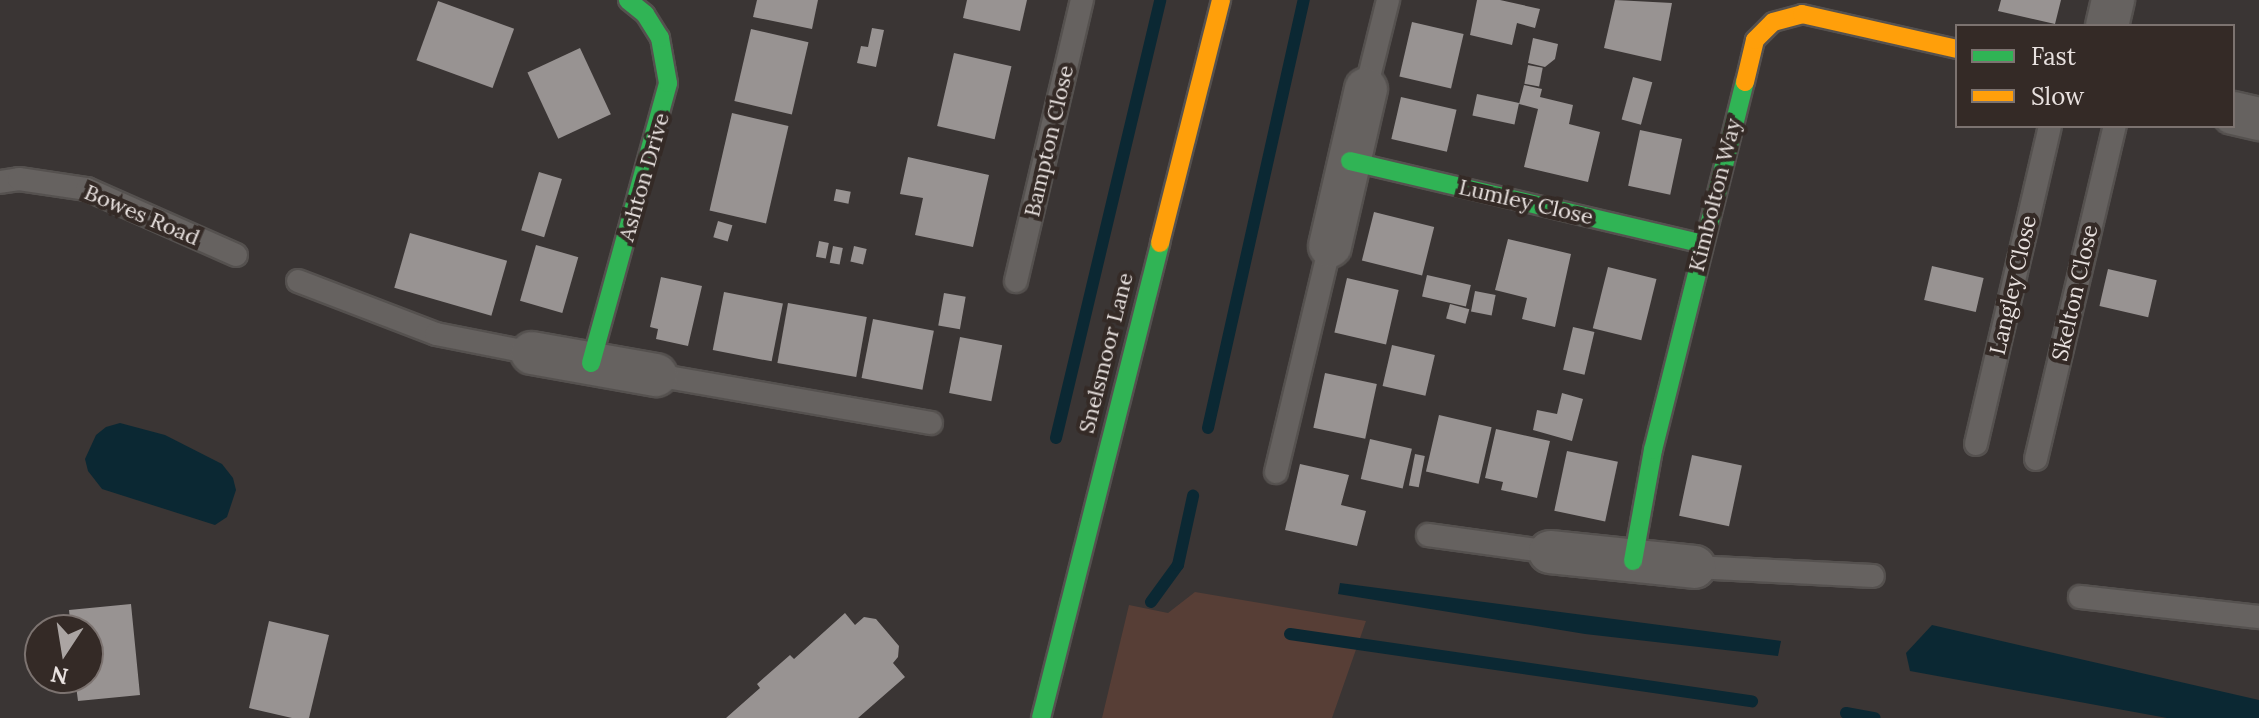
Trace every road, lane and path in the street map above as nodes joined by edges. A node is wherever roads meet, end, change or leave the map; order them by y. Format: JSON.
{"nodes":[{"id":1,"x":628,"y":0,"type":"edge"},
{"id":2,"x":1082,"y":0,"type":"edge"},
{"id":3,"x":1221,"y":0,"type":"edge"},
{"id":4,"x":1388,"y":0,"type":"edge"},
{"id":5,"x":1765,"y":0,"type":"edge"},
{"id":6,"x":2113,"y":0,"type":"edge"},
{"id":7,"x":1778,"y":19,"type":"junction"},
{"id":8,"x":2107,"y":24,"type":"edge"},
{"id":9,"x":1955,"y":49,"type":"edge"},
{"id":10,"x":1366,"y":89,"type":"joint"},
{"id":11,"x":2235,"y":113,"type":"edge"},
{"id":12,"x":2259,"y":119,"type":"edge"},
{"id":13,"x":2050,"y":128,"type":"edge"},
{"id":14,"x":2115,"y":128,"type":"edge"},
{"id":15,"x":1350,"y":161,"type":"junction"},
{"id":16,"x":0,"y":182,"type":"edge"},
{"id":17,"x":1703,"y":244,"type":"junction"},
{"id":18,"x":1330,"y":246,"type":"joint"},
{"id":19,"x":236,"y":255,"type":"dead end"},
{"id":20,"x":298,"y":281,"type":"dead end"},
{"id":21,"x":1016,"y":281,"type":"dead end"},
{"id":22,"x":532,"y":353,"type":"joint"},
{"id":23,"x":591,"y":363,"type":"junction"},
{"id":24,"x":656,"y":375,"type":"joint"},
{"id":25,"x":931,"y":423,"type":"dead end"},
{"id":26,"x":1976,"y":444,"type":"dead end"},
{"id":27,"x":2036,"y":459,"type":"dead end"},
{"id":28,"x":1276,"y":472,"type":"dead end"},
{"id":29,"x":1428,"y":535,"type":"dead end"},
{"id":30,"x":1550,"y":552,"type":"joint"},
{"id":31,"x":1633,"y":561,"type":"junction"},
{"id":32,"x":1694,"y":567,"type":"joint"},
{"id":33,"x":1873,"y":576,"type":"dead end"},
{"id":34,"x":2080,"y":597,"type":"dead end"},
{"id":35,"x":2259,"y":617,"type":"edge"},
{"id":36,"x":1041,"y":718,"type":"edge"}],
"edges":[{"from":1,"to":23,"type":"street","name":"Ashton Drive"},
{"from":2,"to":21,"type":"lane","name":"Bampton Close"},
{"from":3,"to":36,"type":"street","name":"Snelsmoor Lane"},
{"from":4,"to":10,"type":"lane"},
{"from":5,"to":7,"type":"lane"},
{"from":6,"to":8,"type":"street"},
{"from":7,"to":9,"type":"street"},
{"from":7,"to":17,"type":"street","name":"Kimbolton Way"},
{"from":10,"to":15,"type":"street"},
{"from":11,"to":12,"type":"street"},
{"from":13,"to":26,"type":"lane","name":"Langley Close"},
{"from":14,"to":27,"type":"lane","name":"Skelton Close"},
{"from":15,"to":17,"type":"street","name":"Lumley Close"},
{"from":15,"to":18,"type":"street"},
{"from":16,"to":19,"type":"lane","name":"Bowes Road"},
{"from":17,"to":31,"type":"street","name":"Kimbolton Way"},
{"from":18,"to":28,"type":"lane"},
{"from":20,"to":22,"type":"lane"},
{"from":22,"to":23,"type":"street"},
{"from":23,"to":24,"type":"street"},
{"from":24,"to":25,"type":"lane"},
{"from":29,"to":30,"type":"lane"},
{"from":30,"to":31,"type":"street"},
{"from":31,"to":32,"type":"street"},
{"from":32,"to":33,"type":"lane"},
{"from":34,"to":35,"type":"lane"}]}
